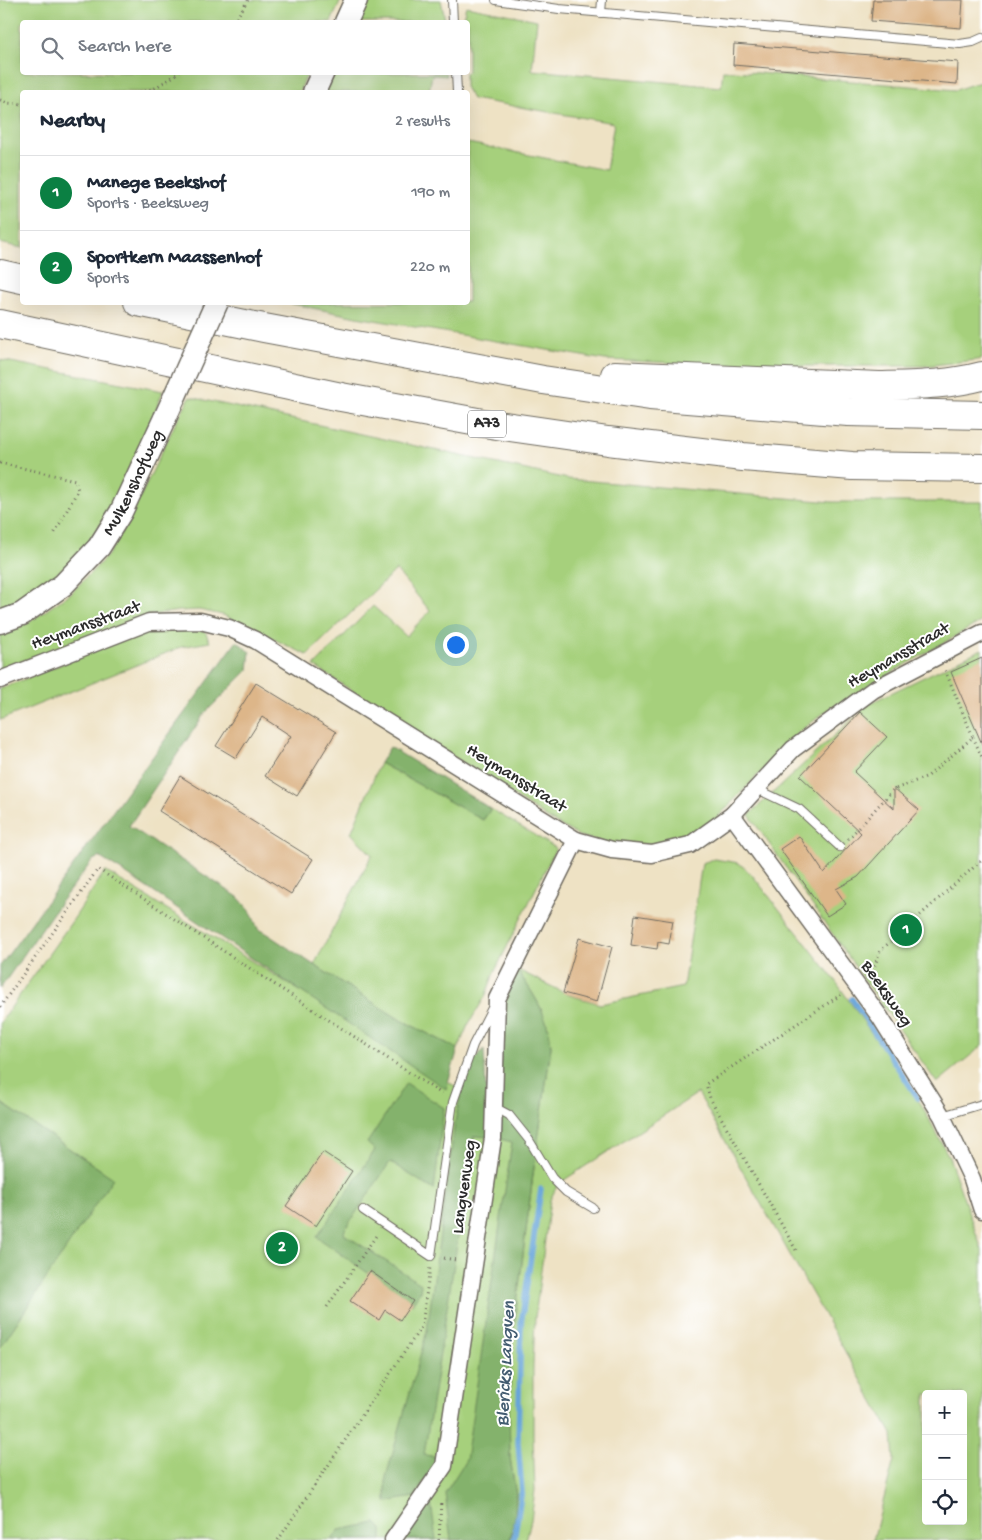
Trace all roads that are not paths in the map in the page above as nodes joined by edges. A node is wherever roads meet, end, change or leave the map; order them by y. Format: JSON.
{"nodes":[{"id":1,"x":356,"y":0,"type":"edge"},
{"id":2,"x":452,"y":0,"type":"edge"},
{"id":3,"x":496,"y":0,"type":"edge"},
{"id":4,"x":560,"y":0,"type":"edge"},
{"id":5,"x":602,"y":0,"type":"edge"},
{"id":6,"x":559,"y":9,"type":"junction"},
{"id":7,"x":601,"y":13,"type":"junction"},
{"id":8,"x":347,"y":20,"type":"edge"},
{"id":9,"x":453,"y":20,"type":"edge"},
{"id":10,"x":982,"y":38,"type":"edge"},
{"id":11,"x":322,"y":75,"type":"edge"},
{"id":12,"x":456,"y":75,"type":"edge"},
{"id":13,"x":315,"y":90,"type":"edge"},
{"id":14,"x":457,"y":90,"type":"edge"},
{"id":15,"x":0,"y":274,"type":"edge"},
{"id":16,"x":20,"y":278,"type":"edge"},
{"id":17,"x":153,"y":305,"type":"edge"},
{"id":18,"x":216,"y":305,"type":"edge"},
{"id":19,"x":0,"y":324,"type":"edge"},
{"id":20,"x":982,"y":376,"type":"edge"},
{"id":21,"x":543,"y":380,"type":"junction"},
{"id":22,"x":982,"y":414,"type":"edge"},
{"id":23,"x":982,"y":468,"type":"edge"},
{"id":24,"x":0,"y":622,"type":"edge"},
{"id":25,"x":982,"y":633,"type":"edge"},
{"id":26,"x":0,"y":680,"type":"edge"},
{"id":27,"x":757,"y":788,"type":"junction"},
{"id":28,"x":732,"y":815,"type":"junction"},
{"id":29,"x":576,"y":840,"type":"junction"},
{"id":30,"x":840,"y":847,"type":"road end"},
{"id":31,"x":497,"y":999,"type":"junction"},
{"id":32,"x":982,"y":1104,"type":"edge"},
{"id":33,"x":494,"y":1107,"type":"junction"},
{"id":34,"x":942,"y":1116,"type":"junction"},
{"id":35,"x":593,"y":1208,"type":"dead end"},
{"id":36,"x":363,"y":1210,"type":"dead end"},
{"id":37,"x":982,"y":1210,"type":"edge"},
{"id":38,"x":393,"y":1540,"type":"edge"}],
"edges":[{"from":1,"to":8,"type":"street"},
{"from":2,"to":9,"type":"lane"},
{"from":3,"to":6,"type":"lane"},
{"from":4,"to":6,"type":"lane"},
{"from":5,"to":7,"type":"lane"},
{"from":6,"to":7,"type":"lane"},
{"from":7,"to":10,"type":"lane"},
{"from":11,"to":13,"type":"street"},
{"from":12,"to":14,"type":"lane"},
{"from":15,"to":16,"type":"highway"},
{"from":17,"to":21,"type":"highway"},
{"from":18,"to":24,"type":"street","name":"Mulkenshofweg","bridge":true},
{"from":19,"to":23,"type":"highway","number":"A73"},
{"from":20,"to":21,"type":"highway"},
{"from":21,"to":22,"type":"highway"},
{"from":25,"to":27,"type":"street","name":"Heymansstraat"},
{"from":26,"to":29,"type":"street","name":"Heymansstraat"},
{"from":27,"to":28,"type":"street","name":"Heymansstraat"},
{"from":27,"to":30,"type":"lane"},
{"from":28,"to":29,"type":"street","name":"Heymansstraat"},
{"from":28,"to":34,"type":"street","name":"Beeksweg"},
{"from":29,"to":31,"type":"street","name":"Langvenweg"},
{"from":31,"to":33,"type":"street","name":"Langvenweg"},
{"from":31,"to":36,"type":"lane"},
{"from":32,"to":34,"type":"lane"},
{"from":33,"to":35,"type":"lane"},
{"from":33,"to":38,"type":"street","name":"Langvenweg"},
{"from":34,"to":37,"type":"street","name":"Beeksweg"}]}
